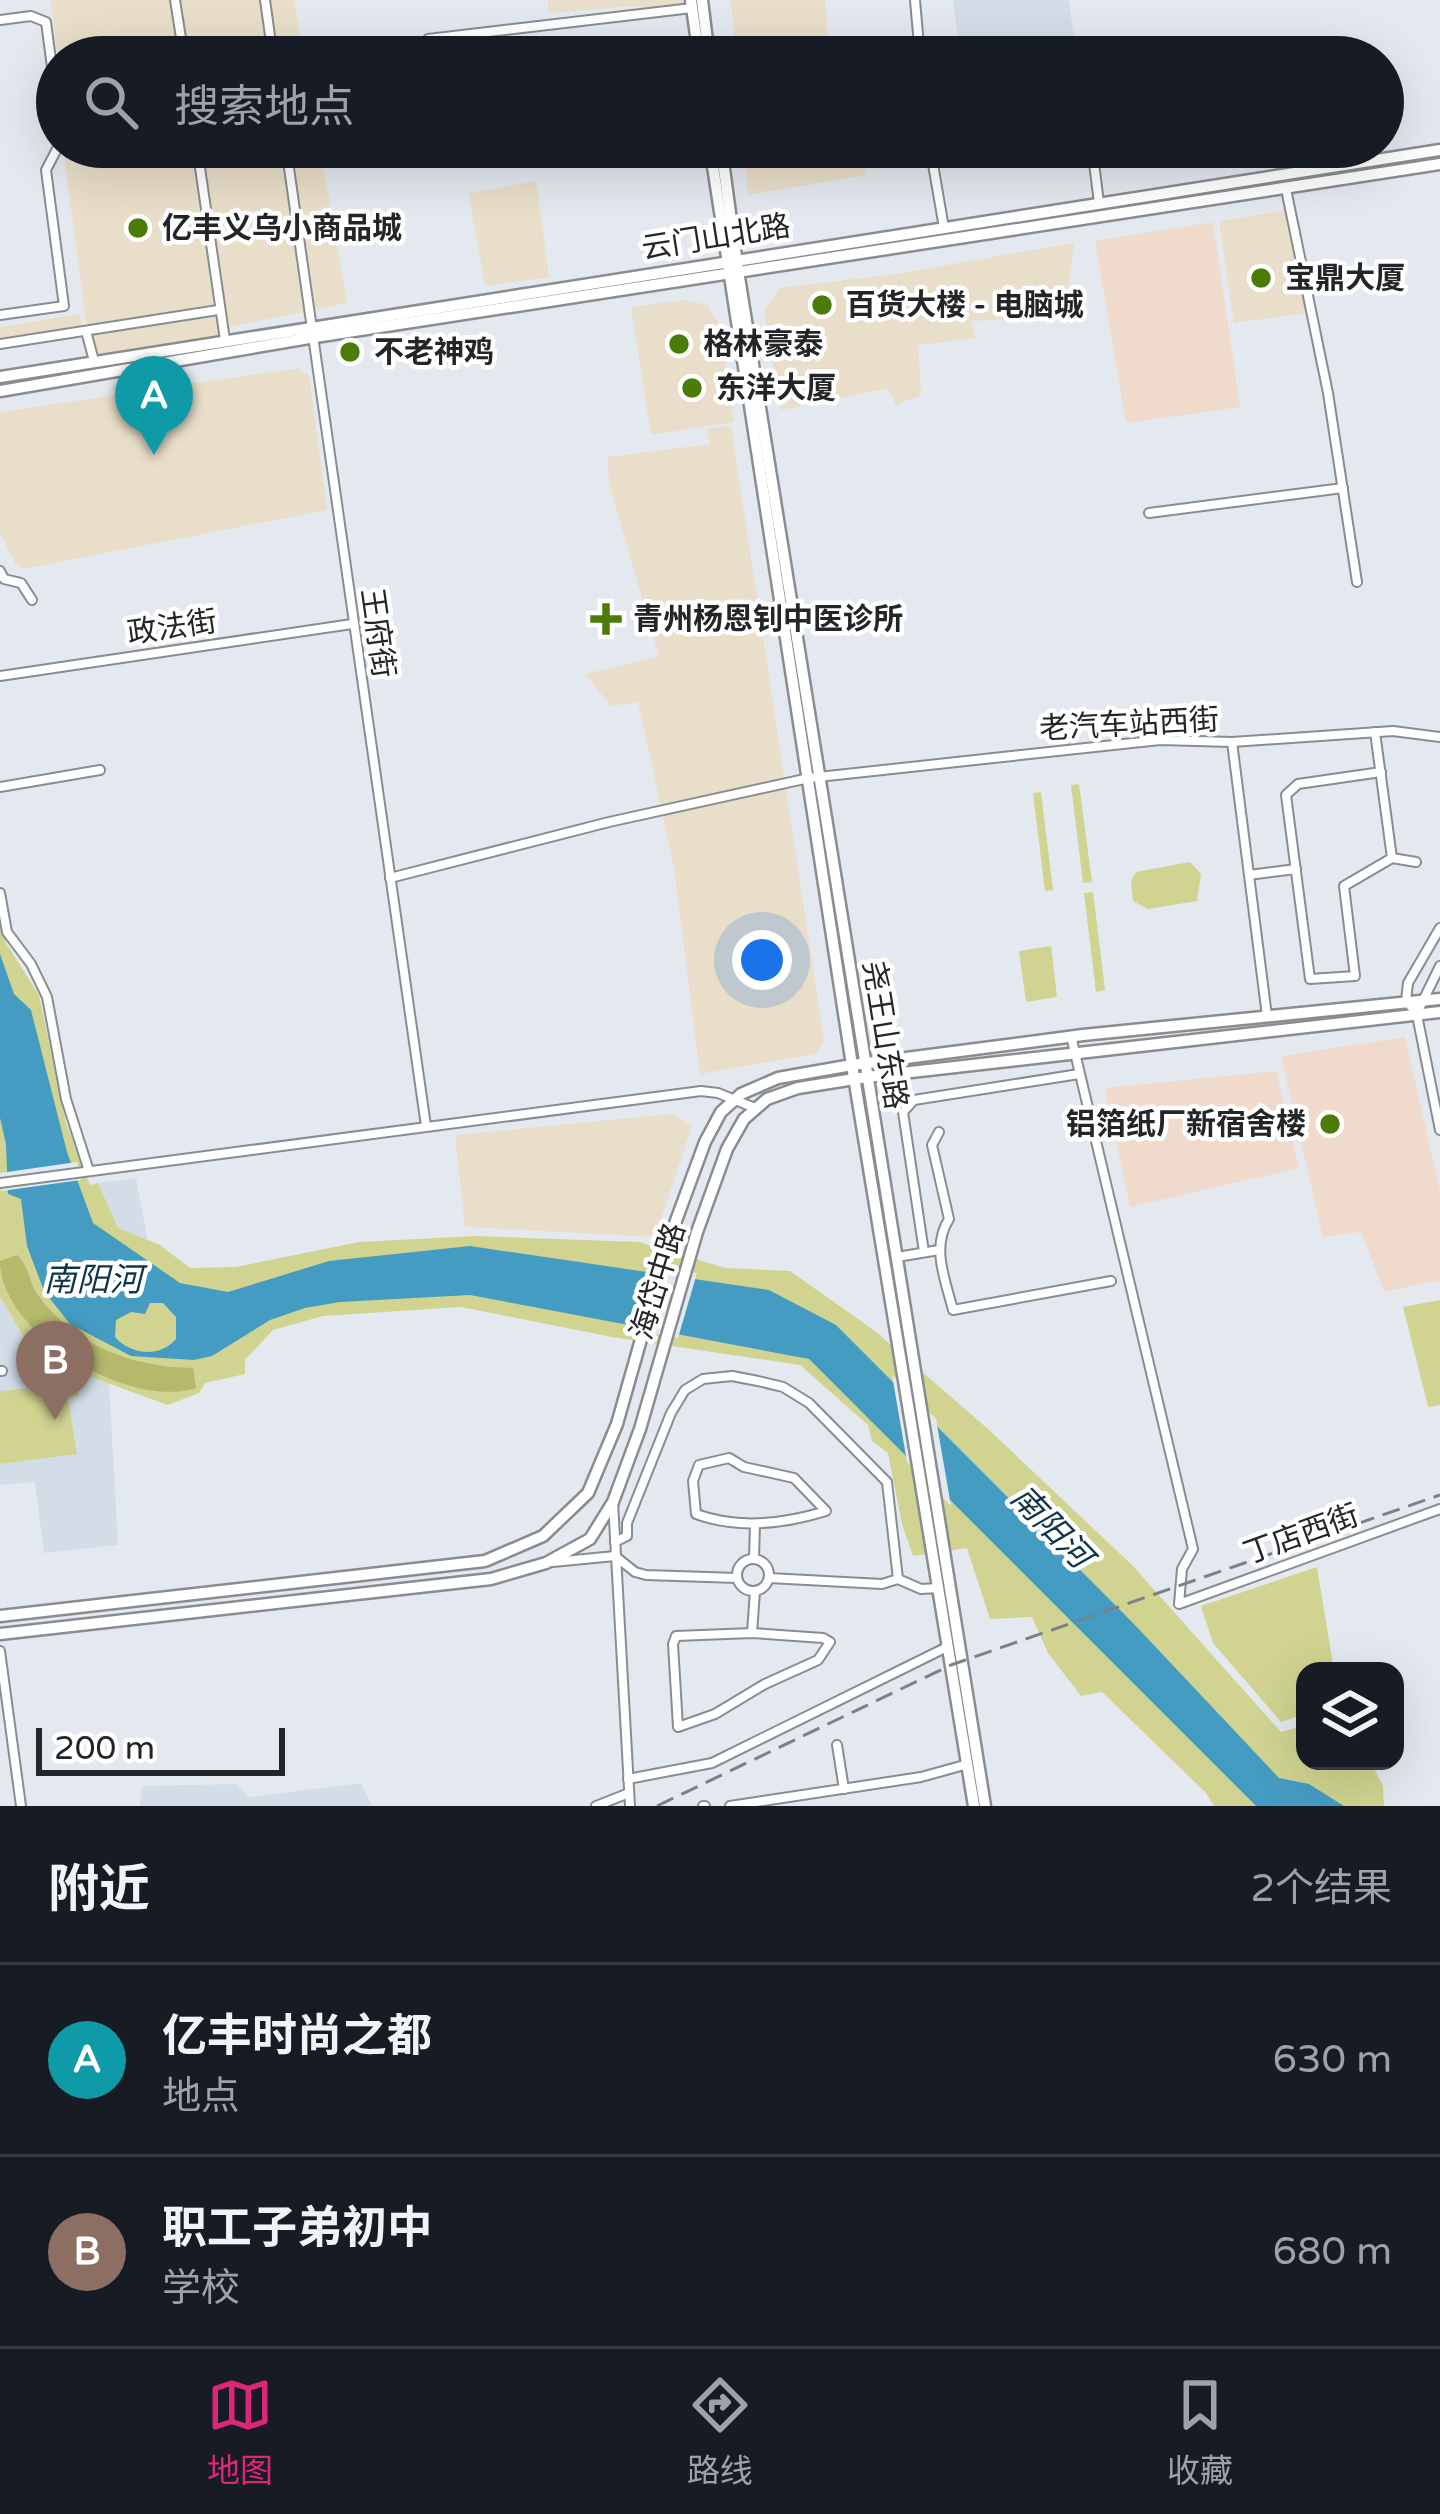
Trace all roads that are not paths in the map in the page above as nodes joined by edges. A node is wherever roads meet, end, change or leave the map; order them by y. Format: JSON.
{"nodes":[{"id":1,"x":175,"y":0,"type":"edge"},
{"id":2,"x":265,"y":0,"type":"edge"},
{"id":3,"x":915,"y":0,"type":"edge"},
{"id":4,"x":695,"y":3,"type":"edge"},
{"id":5,"x":0,"y":20,"type":"edge"},
{"id":6,"x":48,"y":36,"type":"edge"},
{"id":7,"x":181,"y":36,"type":"edge"},
{"id":8,"x":270,"y":36,"type":"edge"},
{"id":9,"x":450,"y":36,"type":"edge"},
{"id":10,"x":697,"y":36,"type":"edge"},
{"id":11,"x":704,"y":36,"type":"edge"},
{"id":12,"x":918,"y":36,"type":"edge"},
{"id":13,"x":1440,"y":150,"type":"edge"},
{"id":14,"x":1404,"y":156,"type":"edge"},
{"id":15,"x":1440,"y":164,"type":"edge"},
{"id":16,"x":47,"y":168,"type":"edge"},
{"id":17,"x":200,"y":168,"type":"edge"},
{"id":18,"x":289,"y":168,"type":"edge"},
{"id":19,"x":714,"y":168,"type":"edge"},
{"id":20,"x":723,"y":168,"type":"edge"},
{"id":21,"x":934,"y":168,"type":"edge"},
{"id":22,"x":1095,"y":168,"type":"edge"},
{"id":23,"x":1329,"y":168,"type":"edge"},
{"id":24,"x":1286,"y":189,"type":"junction"},
{"id":25,"x":1100,"y":205,"type":"junction"},
{"id":26,"x":946,"y":236,"type":"junction"},
{"id":27,"x":730,"y":258,"type":"junction"},
{"id":28,"x":732,"y":272,"type":"junction"},
{"id":29,"x":218,"y":310,"type":"junction"},
{"id":30,"x":0,"y":315,"type":"edge"},
{"id":31,"x":86,"y":331,"type":"junction"},
{"id":32,"x":314,"y":332,"type":"junction"},
{"id":33,"x":225,"y":340,"type":"junction"},
{"id":34,"x":0,"y":344,"type":"edge"},
{"id":35,"x":94,"y":361,"type":"junction"},
{"id":36,"x":0,"y":377,"type":"edge"},
{"id":37,"x":0,"y":391,"type":"edge"},
{"id":38,"x":1343,"y":488,"type":"junction"},
{"id":39,"x":1149,"y":512,"type":"dead end"},
{"id":40,"x":1,"y":577,"type":"edge"},
{"id":41,"x":1357,"y":582,"type":"dead end"},
{"id":42,"x":32,"y":600,"type":"dead end"},
{"id":43,"x":352,"y":624,"type":"junction"},
{"id":44,"x":0,"y":676,"type":"edge"},
{"id":45,"x":1376,"y":732,"type":"junction"},
{"id":46,"x":1440,"y":737,"type":"edge"},
{"id":47,"x":1232,"y":742,"type":"junction"},
{"id":48,"x":100,"y":770,"type":"dead end"},
{"id":49,"x":1381,"y":772,"type":"junction"},
{"id":50,"x":815,"y":777,"type":"junction"},
{"id":51,"x":0,"y":787,"type":"edge"},
{"id":52,"x":1392,"y":858,"type":"junction"},
{"id":53,"x":1416,"y":862,"type":"dead end"},
{"id":54,"x":1296,"y":869,"type":"junction"},
{"id":55,"x":1249,"y":875,"type":"junction"},
{"id":56,"x":390,"y":878,"type":"junction"},
{"id":57,"x":0,"y":893,"type":"edge"},
{"id":58,"x":1440,"y":928,"type":"edge"},
{"id":59,"x":1440,"y":966,"type":"edge"},
{"id":60,"x":1440,"y":999,"type":"edge"},
{"id":61,"x":1423,"y":1000,"type":"junction"},
{"id":62,"x":1406,"y":1001,"type":"junction"},
{"id":63,"x":1440,"y":1012,"type":"edge"},
{"id":64,"x":1417,"y":1013,"type":"junction"},
{"id":65,"x":1267,"y":1016,"type":"junction"},
{"id":66,"x":1072,"y":1036,"type":"junction"},
{"id":67,"x":1073,"y":1051,"type":"junction"},
{"id":68,"x":860,"y":1071,"type":"junction"},
{"id":69,"x":1079,"y":1074,"type":"junction"},
{"id":70,"x":735,"y":1098,"type":"junction"},
{"id":71,"x":1438,"y":1107,"type":"edge"},
{"id":72,"x":755,"y":1108,"type":"junction"},
{"id":73,"x":426,"y":1126,"type":"junction"},
{"id":74,"x":1440,"y":1130,"type":"edge"},
{"id":75,"x":939,"y":1132,"type":"dead end"},
{"id":76,"x":85,"y":1171,"type":"junction"},
{"id":77,"x":0,"y":1183,"type":"edge"},
{"id":78,"x":938,"y":1250,"type":"junction"},
{"id":79,"x":924,"y":1252,"type":"junction"},
{"id":80,"x":893,"y":1263,"type":"junction"},
{"id":81,"x":1112,"y":1281,"type":"dead end"},
{"id":82,"x":613,"y":1502,"type":"junction"},
{"id":83,"x":1440,"y":1509,"type":"edge"},
{"id":84,"x":755,"y":1523,"type":"junction"},
{"id":85,"x":615,"y":1542,"type":"junction"},
{"id":86,"x":615,"y":1556,"type":"junction"},
{"id":87,"x":754,"y":1559,"type":"junction"},
{"id":88,"x":546,"y":1563,"type":"junction"},
{"id":89,"x":941,"y":1569,"type":"junction"},
{"id":90,"x":737,"y":1578,"type":"junction"},
{"id":91,"x":770,"y":1578,"type":"junction"},
{"id":92,"x":898,"y":1579,"type":"junction"},
{"id":93,"x":938,"y":1588,"type":"junction"},
{"id":94,"x":755,"y":1591,"type":"junction"},
{"id":95,"x":0,"y":1616,"type":"edge"},
{"id":96,"x":752,"y":1633,"type":"junction"},
{"id":97,"x":0,"y":1634,"type":"edge"},
{"id":98,"x":948,"y":1646,"type":"junction"},
{"id":99,"x":0,"y":1651,"type":"edge"},
{"id":100,"x":837,"y":1745,"type":"dead end"},
{"id":101,"x":968,"y":1764,"type":"junction"},
{"id":102,"x":628,"y":1779,"type":"junction"},
{"id":103,"x":844,"y":1789,"type":"junction"},
{"id":104,"x":628,"y":1793,"type":"junction"},
{"id":105,"x":763,"y":1804,"type":"edge"},
{"id":106,"x":22,"y":1806,"type":"edge"},
{"id":107,"x":596,"y":1806,"type":"edge"},
{"id":108,"x":630,"y":1806,"type":"edge"},
{"id":109,"x":730,"y":1806,"type":"edge"},
{"id":110,"x":974,"y":1806,"type":"edge"},
{"id":111,"x":985,"y":1806,"type":"edge"}],
"edges":[{"from":1,"to":7,"type":"street"},
{"from":2,"to":8,"type":"street"},
{"from":3,"to":12,"type":"street"},
{"from":4,"to":9,"type":"street"},
{"from":4,"to":10,"type":"main road"},
{"from":4,"to":11,"type":"main road"},
{"from":5,"to":6,"type":"street"},
{"from":13,"to":14,"type":"main road","name":"云门山北路"},
{"from":15,"to":24,"type":"main road","name":"云门山北路"},
{"from":16,"to":30,"type":"street"},
{"from":17,"to":29,"type":"street"},
{"from":18,"to":32,"type":"street","name":"王府街"},
{"from":19,"to":27,"type":"main road"},
{"from":20,"to":27,"type":"main road"},
{"from":21,"to":26,"type":"street"},
{"from":22,"to":25,"type":"street"},
{"from":23,"to":25,"type":"main road","name":"云门山北路"},
{"from":24,"to":26,"type":"main road","name":"云门山北路"},
{"from":24,"to":38,"type":"street"},
{"from":25,"to":26,"type":"main road","name":"云门山北路"},
{"from":26,"to":27,"type":"main road","name":"云门山北路"},
{"from":26,"to":28,"type":"main road","name":"云门山北路"},
{"from":27,"to":28,"type":"main road","name":"尧王山东路"},
{"from":27,"to":32,"type":"main road","name":"云门山北路"},
{"from":28,"to":32,"type":"main road","name":"云门山北路"},
{"from":28,"to":50,"type":"main road","name":"尧王山东路"},
{"from":29,"to":31,"type":"street"},
{"from":29,"to":33,"type":"street"},
{"from":31,"to":34,"type":"street"},
{"from":31,"to":35,"type":"street"},
{"from":32,"to":33,"type":"main road","name":"云门山北路"},
{"from":32,"to":37,"type":"main road","name":"云门山北路"},
{"from":32,"to":43,"type":"street","name":"王府街"},
{"from":33,"to":35,"type":"main road","name":"云门山北路"},
{"from":35,"to":36,"type":"main road","name":"云门山北路"},
{"from":38,"to":39,"type":"street"},
{"from":38,"to":41,"type":"street"},
{"from":40,"to":42,"type":"street"},
{"from":43,"to":44,"type":"street","name":"政法街"},
{"from":43,"to":56,"type":"street","name":"王府街"},
{"from":45,"to":46,"type":"street","name":"老汽车站西街"},
{"from":45,"to":47,"type":"street","name":"老汽车站西街"},
{"from":45,"to":49,"type":"street"},
{"from":47,"to":50,"type":"street","name":"老汽车站西街"},
{"from":47,"to":55,"type":"street"},
{"from":48,"to":51,"type":"street"},
{"from":49,"to":52,"type":"street"},
{"from":49,"to":54,"type":"street"},
{"from":50,"to":56,"type":"street","name":"老汽车站西街"},
{"from":50,"to":68,"type":"main road","name":"尧王山东路"},
{"from":52,"to":53,"type":"street"},
{"from":52,"to":54,"type":"street"},
{"from":54,"to":55,"type":"street"},
{"from":55,"to":65,"type":"street"},
{"from":56,"to":73,"type":"street","name":"王府街"},
{"from":57,"to":76,"type":"street"},
{"from":58,"to":62,"type":"street"},
{"from":59,"to":61,"type":"street"},
{"from":60,"to":61,"type":"main road"},
{"from":61,"to":62,"type":"main road"},
{"from":61,"to":64,"type":"street"},
{"from":62,"to":64,"type":"street"},
{"from":62,"to":65,"type":"main road"},
{"from":63,"to":64,"type":"main road"},
{"from":64,"to":67,"type":"main road"},
{"from":64,"to":71,"type":"street"},
{"from":65,"to":66,"type":"main road"},
{"from":66,"to":67,"type":"street"},
{"from":66,"to":68,"type":"main road"},
{"from":67,"to":68,"type":"main road"},
{"from":67,"to":69,"type":"street"},
{"from":68,"to":70,"type":"main road"},
{"from":68,"to":72,"type":"main road"},
{"from":68,"to":80,"type":"main road","name":"尧王山东路"},
{"from":69,"to":79,"type":"street"},
{"from":69,"to":83,"type":"street","name":"丁店西街"},
{"from":70,"to":72,"type":"street"},
{"from":70,"to":73,"type":"street"},
{"from":70,"to":95,"type":"main road","name":"海岱中路"},
{"from":71,"to":74,"type":"street"},
{"from":72,"to":82,"type":"main road","name":"海岱中路"},
{"from":73,"to":76,"type":"street"},
{"from":75,"to":78,"type":"street"},
{"from":76,"to":77,"type":"street"},
{"from":78,"to":79,"type":"street"},
{"from":78,"to":81,"type":"street"},
{"from":79,"to":80,"type":"street"},
{"from":80,"to":89,"type":"main road","name":"尧王山东路"},
{"from":82,"to":85,"type":"street"},
{"from":82,"to":88,"type":"main road","name":"海岱中路"},
{"from":84,"to":84,"type":"street"},
{"from":84,"to":87,"type":"street"},
{"from":85,"to":86,"type":"street"},
{"from":85,"to":92,"type":"street"},
{"from":86,"to":88,"type":"street"},
{"from":86,"to":90,"type":"street"},
{"from":86,"to":102,"type":"street"},
{"from":87,"to":90,"type":"street"},
{"from":87,"to":91,"type":"street"},
{"from":88,"to":97,"type":"main road","name":"海岱中路"},
{"from":89,"to":93,"type":"main road","name":"尧王山东路"},
{"from":89,"to":111,"type":"main road","name":"尧王山东路"},
{"from":90,"to":94,"type":"street"},
{"from":91,"to":92,"type":"street"},
{"from":91,"to":94,"type":"street"},
{"from":92,"to":93,"type":"street"},
{"from":93,"to":98,"type":"main road","name":"尧王山东路"},
{"from":94,"to":96,"type":"street"},
{"from":96,"to":96,"type":"street"},
{"from":98,"to":101,"type":"main road","name":"尧王山东路"},
{"from":98,"to":102,"type":"street"},
{"from":99,"to":106,"type":"street"},
{"from":100,"to":103,"type":"street"},
{"from":101,"to":103,"type":"street"},
{"from":101,"to":110,"type":"main road","name":"尧王山东路"},
{"from":102,"to":104,"type":"street"},
{"from":103,"to":105,"type":"street"},
{"from":104,"to":107,"type":"street"},
{"from":104,"to":108,"type":"street"},
{"from":105,"to":109,"type":"street"}]}
